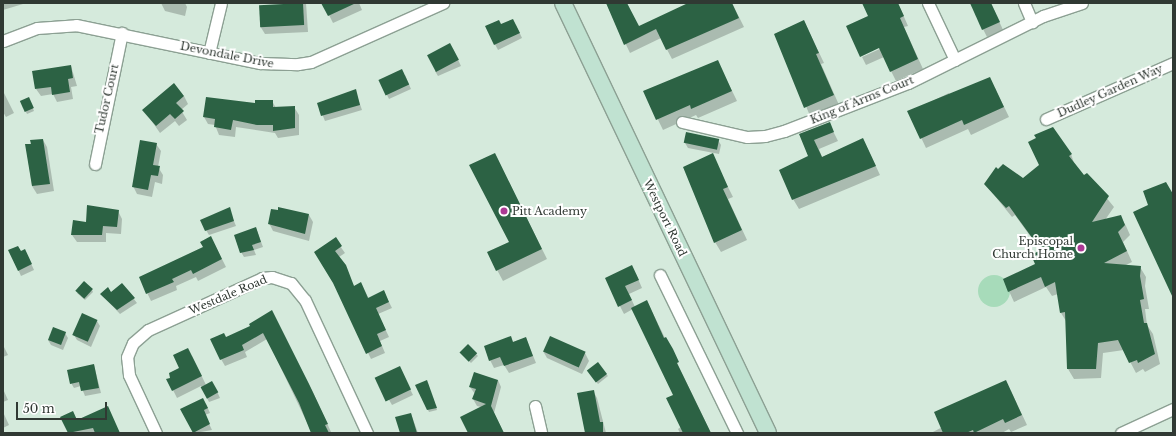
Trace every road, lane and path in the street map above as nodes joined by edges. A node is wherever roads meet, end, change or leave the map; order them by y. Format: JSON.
{"nodes":[{"id":1,"x":221,"y":3,"type":"edge"},
{"id":2,"x":443,"y":3,"type":"edge"},
{"id":3,"x":563,"y":3,"type":"edge"},
{"id":4,"x":928,"y":3,"type":"edge"},
{"id":5,"x":1024,"y":3,"type":"edge"},
{"id":6,"x":1082,"y":3,"type":"edge"},
{"id":7,"x":1032,"y":22,"type":"junction"},
{"id":8,"x":122,"y":34,"type":"junction"},
{"id":9,"x":3,"y":41,"type":"edge"},
{"id":10,"x":209,"y":53,"type":"junction"},
{"id":11,"x":955,"y":60,"type":"junction"},
{"id":12,"x":1173,"y":63,"type":"edge"},
{"id":13,"x":1046,"y":119,"type":"dead end"},
{"id":14,"x":682,"y":122,"type":"dead end"},
{"id":15,"x":95,"y":164,"type":"dead end"},
{"id":16,"x":660,"y":275,"type":"dead end"},
{"id":17,"x":535,"y":406,"type":"dead end"},
{"id":18,"x":1173,"y":409,"type":"edge"},
{"id":19,"x":156,"y":433,"type":"edge"},
{"id":20,"x":367,"y":433,"type":"edge"},
{"id":21,"x":541,"y":433,"type":"edge"},
{"id":22,"x":736,"y":433,"type":"edge"},
{"id":23,"x":768,"y":433,"type":"edge"},
{"id":24,"x":1121,"y":433,"type":"edge"}],
"edges":[{"from":1,"to":10,"type":"street"},
{"from":2,"to":10,"type":"street","name":"Devondale Drive"},
{"from":3,"to":23,"type":"main road","name":"Westport Road"},
{"from":4,"to":11,"type":"street"},
{"from":5,"to":7,"type":"street"},
{"from":6,"to":7,"type":"street","name":"King of Arms Court"},
{"from":7,"to":11,"type":"street","name":"King of Arms Court"},
{"from":8,"to":9,"type":"street","name":"Devondale Drive"},
{"from":8,"to":10,"type":"street","name":"Devondale Drive"},
{"from":8,"to":15,"type":"street","name":"Tudor Court"},
{"from":11,"to":14,"type":"street","name":"King of Arms Court"},
{"from":12,"to":13,"type":"street","name":"Dudley Garden Way"},
{"from":16,"to":22,"type":"street"},
{"from":17,"to":21,"type":"street"},
{"from":18,"to":24,"type":"street"},
{"from":19,"to":20,"type":"street","name":"Westdale Road"}]}
